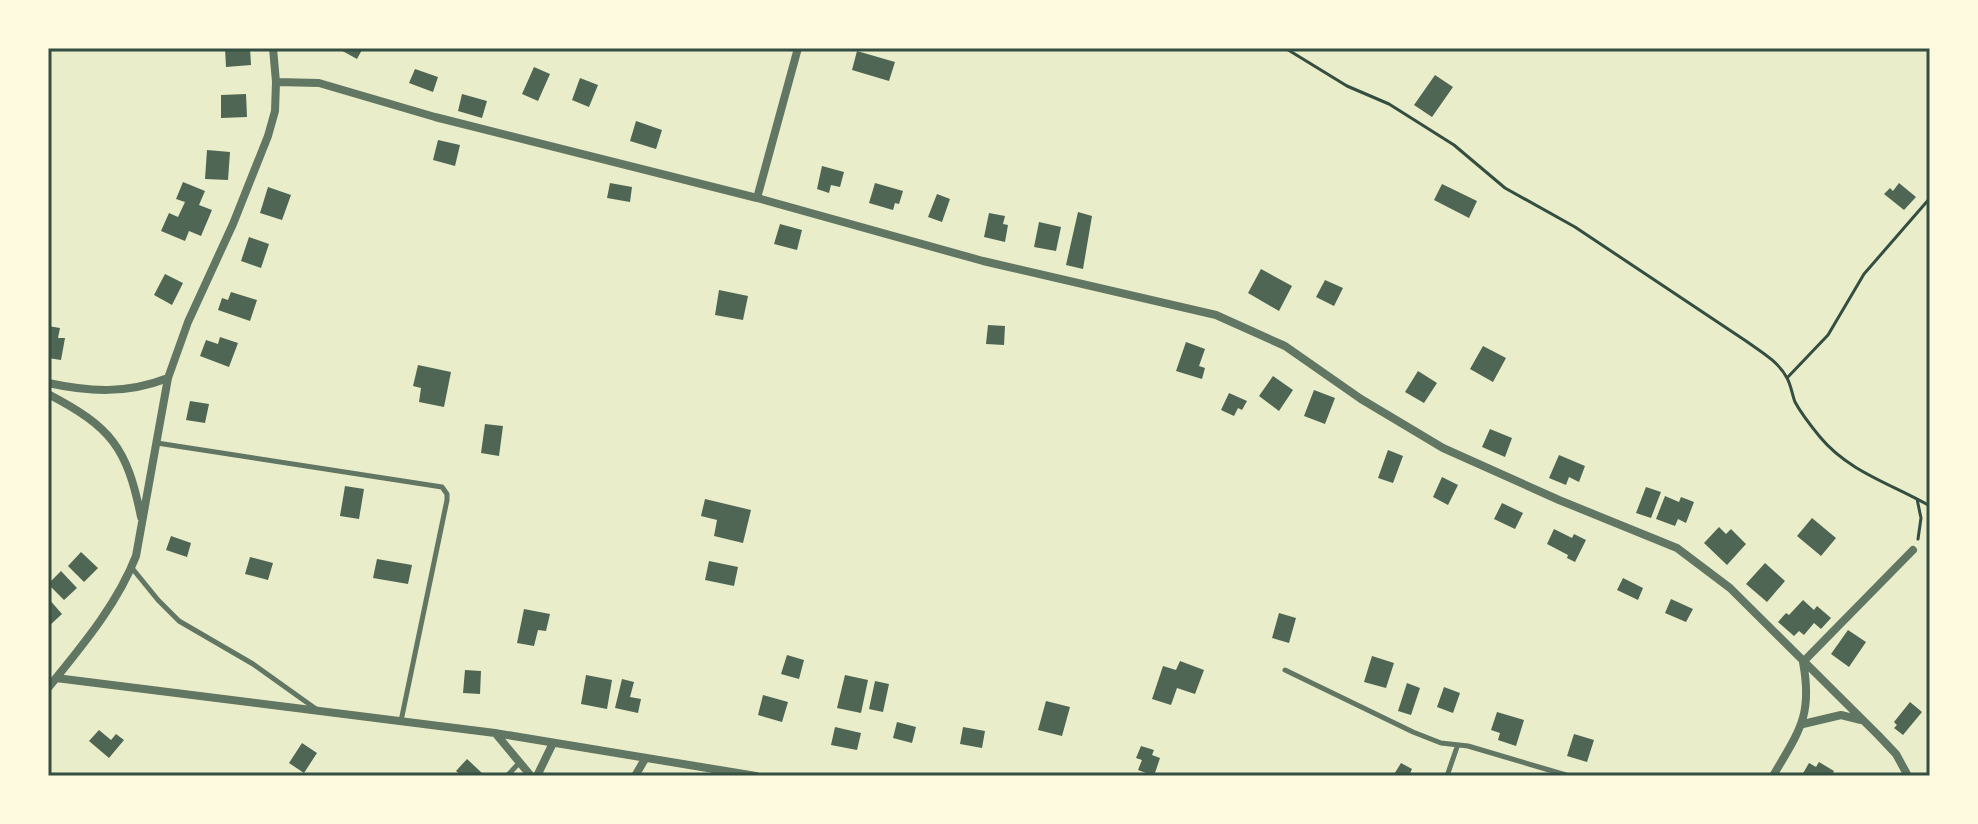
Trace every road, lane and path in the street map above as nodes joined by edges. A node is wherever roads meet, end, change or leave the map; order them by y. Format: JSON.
{"nodes":[{"id":1,"x":273,"y":48,"type":"edge"},
{"id":2,"x":798,"y":48,"type":"edge"},
{"id":3,"x":1285,"y":48,"type":"edge"},
{"id":4,"x":276,"y":82,"type":"junction"},
{"id":5,"x":757,"y":198,"type":"junction"},
{"id":6,"x":1930,"y":198,"type":"edge"},
{"id":7,"x":168,"y":378,"type":"junction"},
{"id":8,"x":1787,"y":378,"type":"junction"},
{"id":9,"x":48,"y":383,"type":"edge"},
{"id":10,"x":48,"y":394,"type":"edge"},
{"id":11,"x":157,"y":443,"type":"junction"},
{"id":12,"x":1917,"y":499,"type":"junction"},
{"id":13,"x":1930,"y":506,"type":"edge"},
{"id":14,"x":142,"y":523,"type":"junction"},
{"id":15,"x":1913,"y":550,"type":"joint"},
{"id":16,"x":131,"y":567,"type":"junction"},
{"id":17,"x":1803,"y":662,"type":"junction"},
{"id":18,"x":1285,"y":670,"type":"dead end"},
{"id":19,"x":56,"y":678,"type":"junction"},
{"id":20,"x":48,"y":688,"type":"edge"},
{"id":21,"x":317,"y":711,"type":"junction"},
{"id":22,"x":1861,"y":720,"type":"junction"},
{"id":23,"x":401,"y":721,"type":"junction"},
{"id":24,"x":1803,"y":724,"type":"junction"},
{"id":25,"x":495,"y":733,"type":"junction"},
{"id":26,"x":553,"y":743,"type":"junction"},
{"id":27,"x":1457,"y":747,"type":"junction"},
{"id":28,"x":645,"y":759,"type":"junction"},
{"id":29,"x":520,"y":763,"type":"junction"},
{"id":30,"x":1566,"y":775,"type":"edge"},
{"id":31,"x":507,"y":776,"type":"edge"},
{"id":32,"x":534,"y":776,"type":"edge"},
{"id":33,"x":635,"y":776,"type":"edge"},
{"id":34,"x":756,"y":776,"type":"edge"},
{"id":35,"x":1447,"y":776,"type":"edge"},
{"id":36,"x":1773,"y":776,"type":"edge"},
{"id":37,"x":1908,"y":776,"type":"edge"}],
"edges":[{"from":1,"to":4,"type":"street"},
{"from":2,"to":5,"type":"street"},
{"from":3,"to":8,"type":"path"},
{"from":4,"to":5,"type":"street"},
{"from":4,"to":7,"type":"street"},
{"from":5,"to":17,"type":"street"},
{"from":6,"to":8,"type":"path"},
{"from":7,"to":9,"type":"street"},
{"from":7,"to":11,"type":"street"},
{"from":8,"to":12,"type":"path"},
{"from":10,"to":14,"type":"street"},
{"from":11,"to":14,"type":"street"},
{"from":11,"to":23,"type":"lane"},
{"from":12,"to":13,"type":"path"},
{"from":12,"to":15,"type":"path"},
{"from":14,"to":16,"type":"street"},
{"from":15,"to":17,"type":"street"},
{"from":16,"to":19,"type":"street"},
{"from":16,"to":21,"type":"lane"},
{"from":17,"to":22,"type":"street"},
{"from":17,"to":24,"type":"street"},
{"from":18,"to":27,"type":"lane"},
{"from":19,"to":20,"type":"street"},
{"from":19,"to":21,"type":"street"},
{"from":21,"to":23,"type":"street"},
{"from":22,"to":24,"type":"street"},
{"from":22,"to":37,"type":"street"},
{"from":23,"to":25,"type":"street"},
{"from":24,"to":36,"type":"street"},
{"from":25,"to":26,"type":"street"},
{"from":25,"to":29,"type":"street"},
{"from":26,"to":28,"type":"street"},
{"from":26,"to":32,"type":"street"},
{"from":27,"to":30,"type":"lane"},
{"from":27,"to":35,"type":"lane"},
{"from":28,"to":33,"type":"street"},
{"from":28,"to":34,"type":"street"},
{"from":29,"to":31,"type":"lane"},
{"from":29,"to":32,"type":"street"}]}
